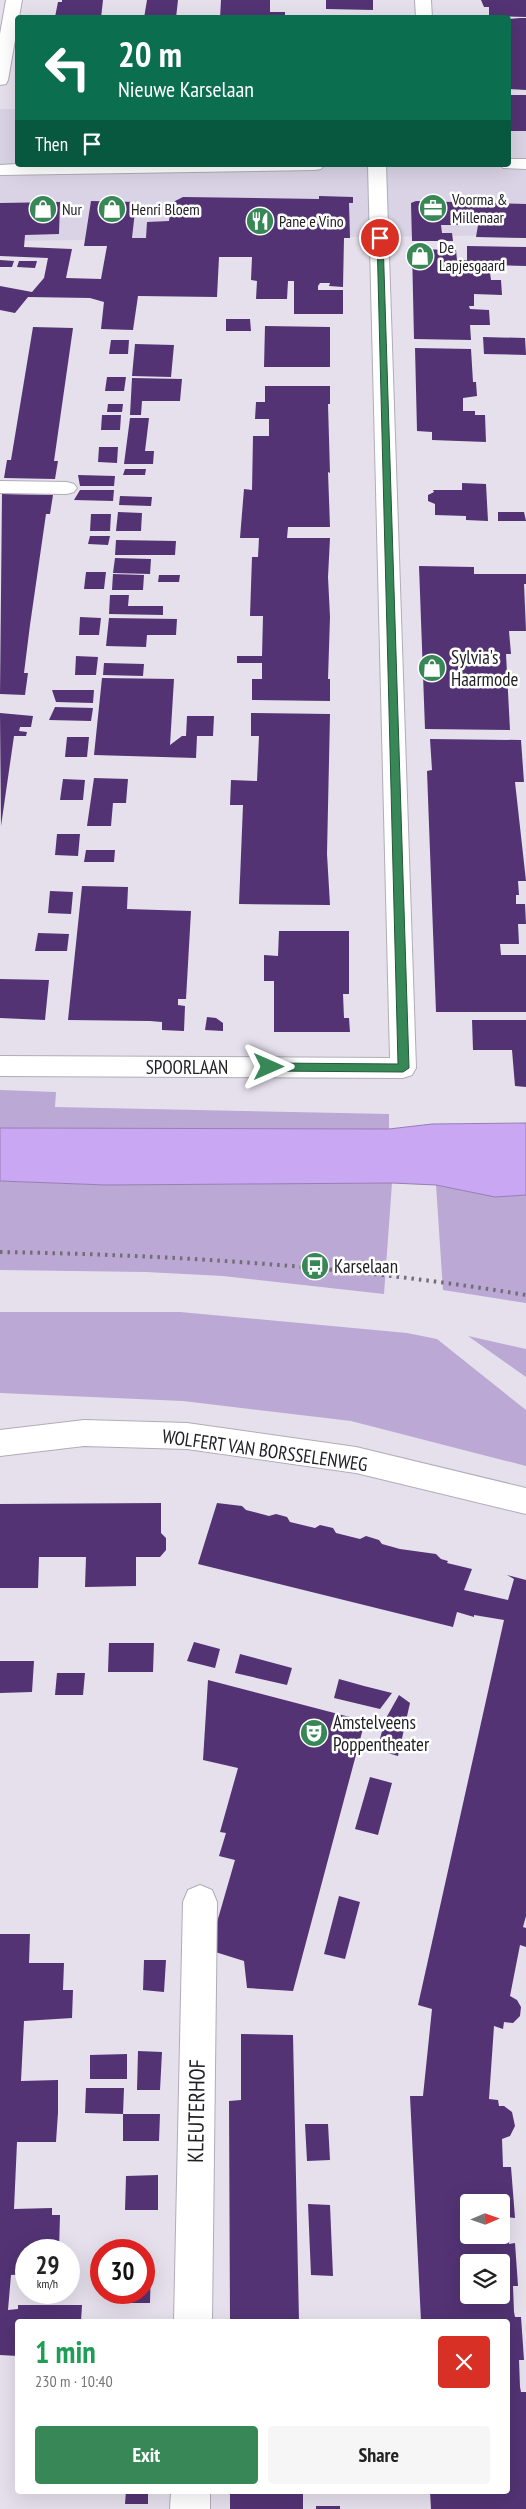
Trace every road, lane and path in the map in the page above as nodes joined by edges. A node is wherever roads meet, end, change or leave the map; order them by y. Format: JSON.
{"nodes":[{"id":1,"x":14,"y":0,"type":"edge"},
{"id":2,"x":423,"y":0,"type":"edge"},
{"id":3,"x":424,"y":15,"type":"edge"},
{"id":4,"x":0,"y":80,"type":"edge"},
{"id":5,"x":511,"y":164,"type":"edge"},
{"id":6,"x":526,"y":164,"type":"edge"},
{"id":7,"x":189,"y":167,"type":"edge"},
{"id":8,"x":377,"y":167,"type":"edge"},
{"id":9,"x":0,"y":170,"type":"edge"},
{"id":10,"x":0,"y":486,"type":"edge"},
{"id":11,"x":67,"y":488,"type":"dead end"},
{"id":12,"x":0,"y":1066,"type":"edge"},
{"id":13,"x":0,"y":1443,"type":"edge"},
{"id":14,"x":526,"y":1501,"type":"edge"},
{"id":15,"x":200,"y":1902,"type":"dead end"},
{"id":16,"x":193,"y":2319,"type":"edge"},
{"id":17,"x":191,"y":2494,"type":"edge"},
{"id":18,"x":190,"y":2509,"type":"edge"}],
"edges":[{"from":1,"to":4,"type":"street"},
{"from":2,"to":3,"type":"street"},
{"from":5,"to":6,"type":"street"},
{"from":7,"to":9,"type":"street"},
{"from":8,"to":12,"type":"street","name":"SPOORLAAN"},
{"from":10,"to":11,"type":"street"},
{"from":13,"to":14,"type":"street","name":"WOLFERT VAN BORSSELENWEG"},
{"from":15,"to":16,"type":"street","name":"KLEUTERHOF"},
{"from":17,"to":18,"type":"street"}]}
